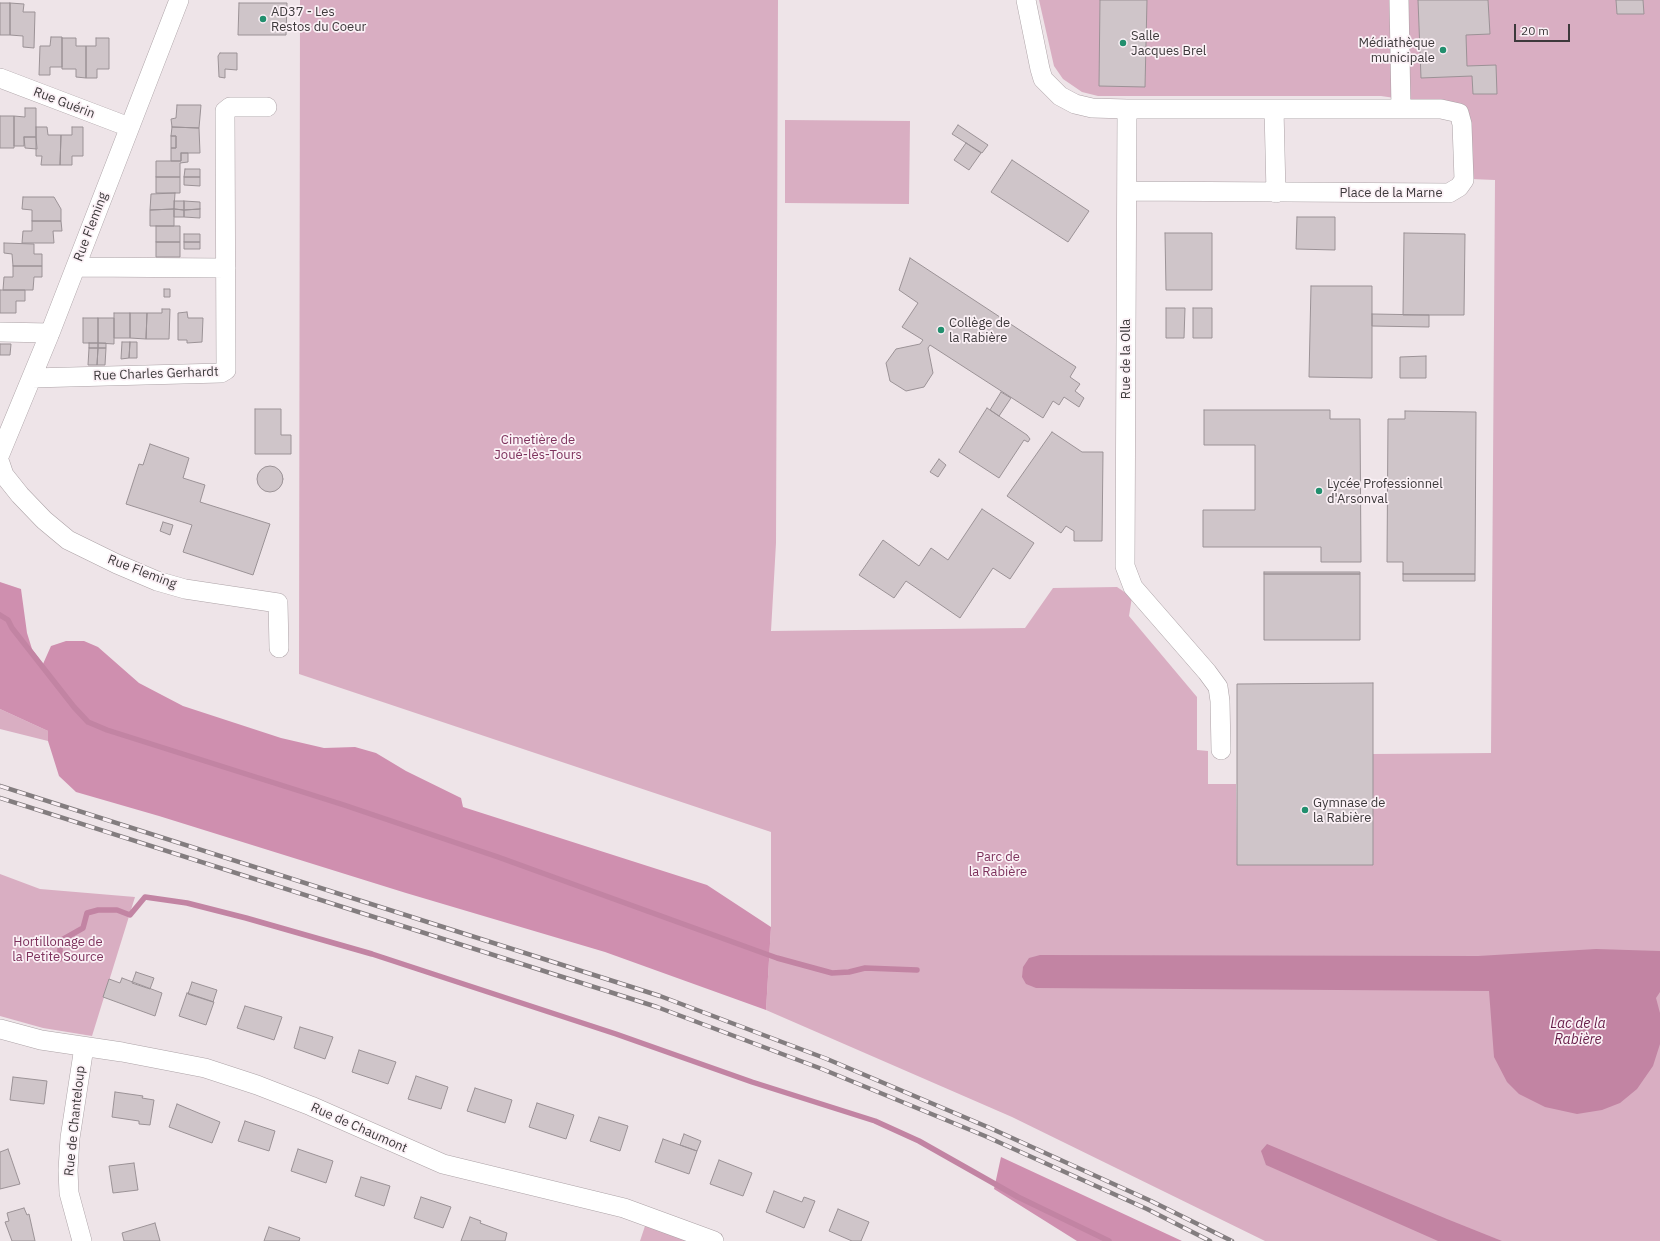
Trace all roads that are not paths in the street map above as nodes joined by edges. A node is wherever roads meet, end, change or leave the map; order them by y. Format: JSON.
{"nodes":[{"id":1,"x":179,"y":0,"type":"edge"},
{"id":2,"x":1026,"y":0,"type":"edge"},
{"id":3,"x":1399,"y":0,"type":"edge"},
{"id":4,"x":0,"y":78,"type":"edge"},
{"id":5,"x":267,"y":107,"type":"dead end"},
{"id":6,"x":1401,"y":108,"type":"junction"},
{"id":7,"x":1127,"y":109,"type":"junction"},
{"id":8,"x":1274,"y":109,"type":"junction"},
{"id":9,"x":129,"y":127,"type":"junction"},
{"id":10,"x":1127,"y":191,"type":"junction"},
{"id":11,"x":1276,"y":193,"type":"junction"},
{"id":12,"x":76,"y":267,"type":"junction"},
{"id":13,"x":226,"y":268,"type":"junction"},
{"id":14,"x":0,"y":332,"type":"edge"},
{"id":15,"x":50,"y":333,"type":"junction"},
{"id":16,"x":32,"y":378,"type":"junction"},
{"id":17,"x":0,"y":454,"type":"edge"},
{"id":18,"x":0,"y":463,"type":"edge"},
{"id":19,"x":279,"y":648,"type":"dead end"},
{"id":20,"x":1221,"y":750,"type":"dead end"},
{"id":21,"x":0,"y":1029,"type":"edge"},
{"id":22,"x":84,"y":1047,"type":"junction"},
{"id":23,"x":82,"y":1241,"type":"edge"},
{"id":24,"x":714,"y":1241,"type":"edge"}],
"edges":[{"from":1,"to":9,"type":"street","name":"Rue Fleming"},
{"from":2,"to":7,"type":"street"},
{"from":3,"to":6,"type":"street"},
{"from":4,"to":9,"type":"street","name":"Rue Guérin"},
{"from":5,"to":13,"type":"street","name":"Rue Charles Gerhardt"},
{"from":6,"to":8,"type":"street","name":"Place de la Marne"},
{"from":6,"to":11,"type":"street","name":"Place de la Marne"},
{"from":7,"to":8,"type":"street","name":"Place de la Marne"},
{"from":7,"to":10,"type":"street","name":"Rue de la Olla"},
{"from":8,"to":11,"type":"street"},
{"from":9,"to":12,"type":"street","name":"Rue Fleming"},
{"from":10,"to":11,"type":"street","name":"Place de la Marne"},
{"from":10,"to":20,"type":"street","name":"Rue de la Olla"},
{"from":12,"to":13,"type":"street"},
{"from":12,"to":15,"type":"street","name":"Rue Fleming"},
{"from":13,"to":16,"type":"street","name":"Rue Charles Gerhardt"},
{"from":14,"to":15,"type":"street"},
{"from":15,"to":16,"type":"street","name":"Rue Fleming"},
{"from":16,"to":17,"type":"street","name":"Rue Fleming"},
{"from":18,"to":19,"type":"street","name":"Rue Fleming"},
{"from":21,"to":22,"type":"street","name":"Rue de Chaumont"},
{"from":22,"to":23,"type":"street","name":"Rue de Chanteloup"},
{"from":22,"to":24,"type":"street","name":"Rue de Chaumont"}]}
